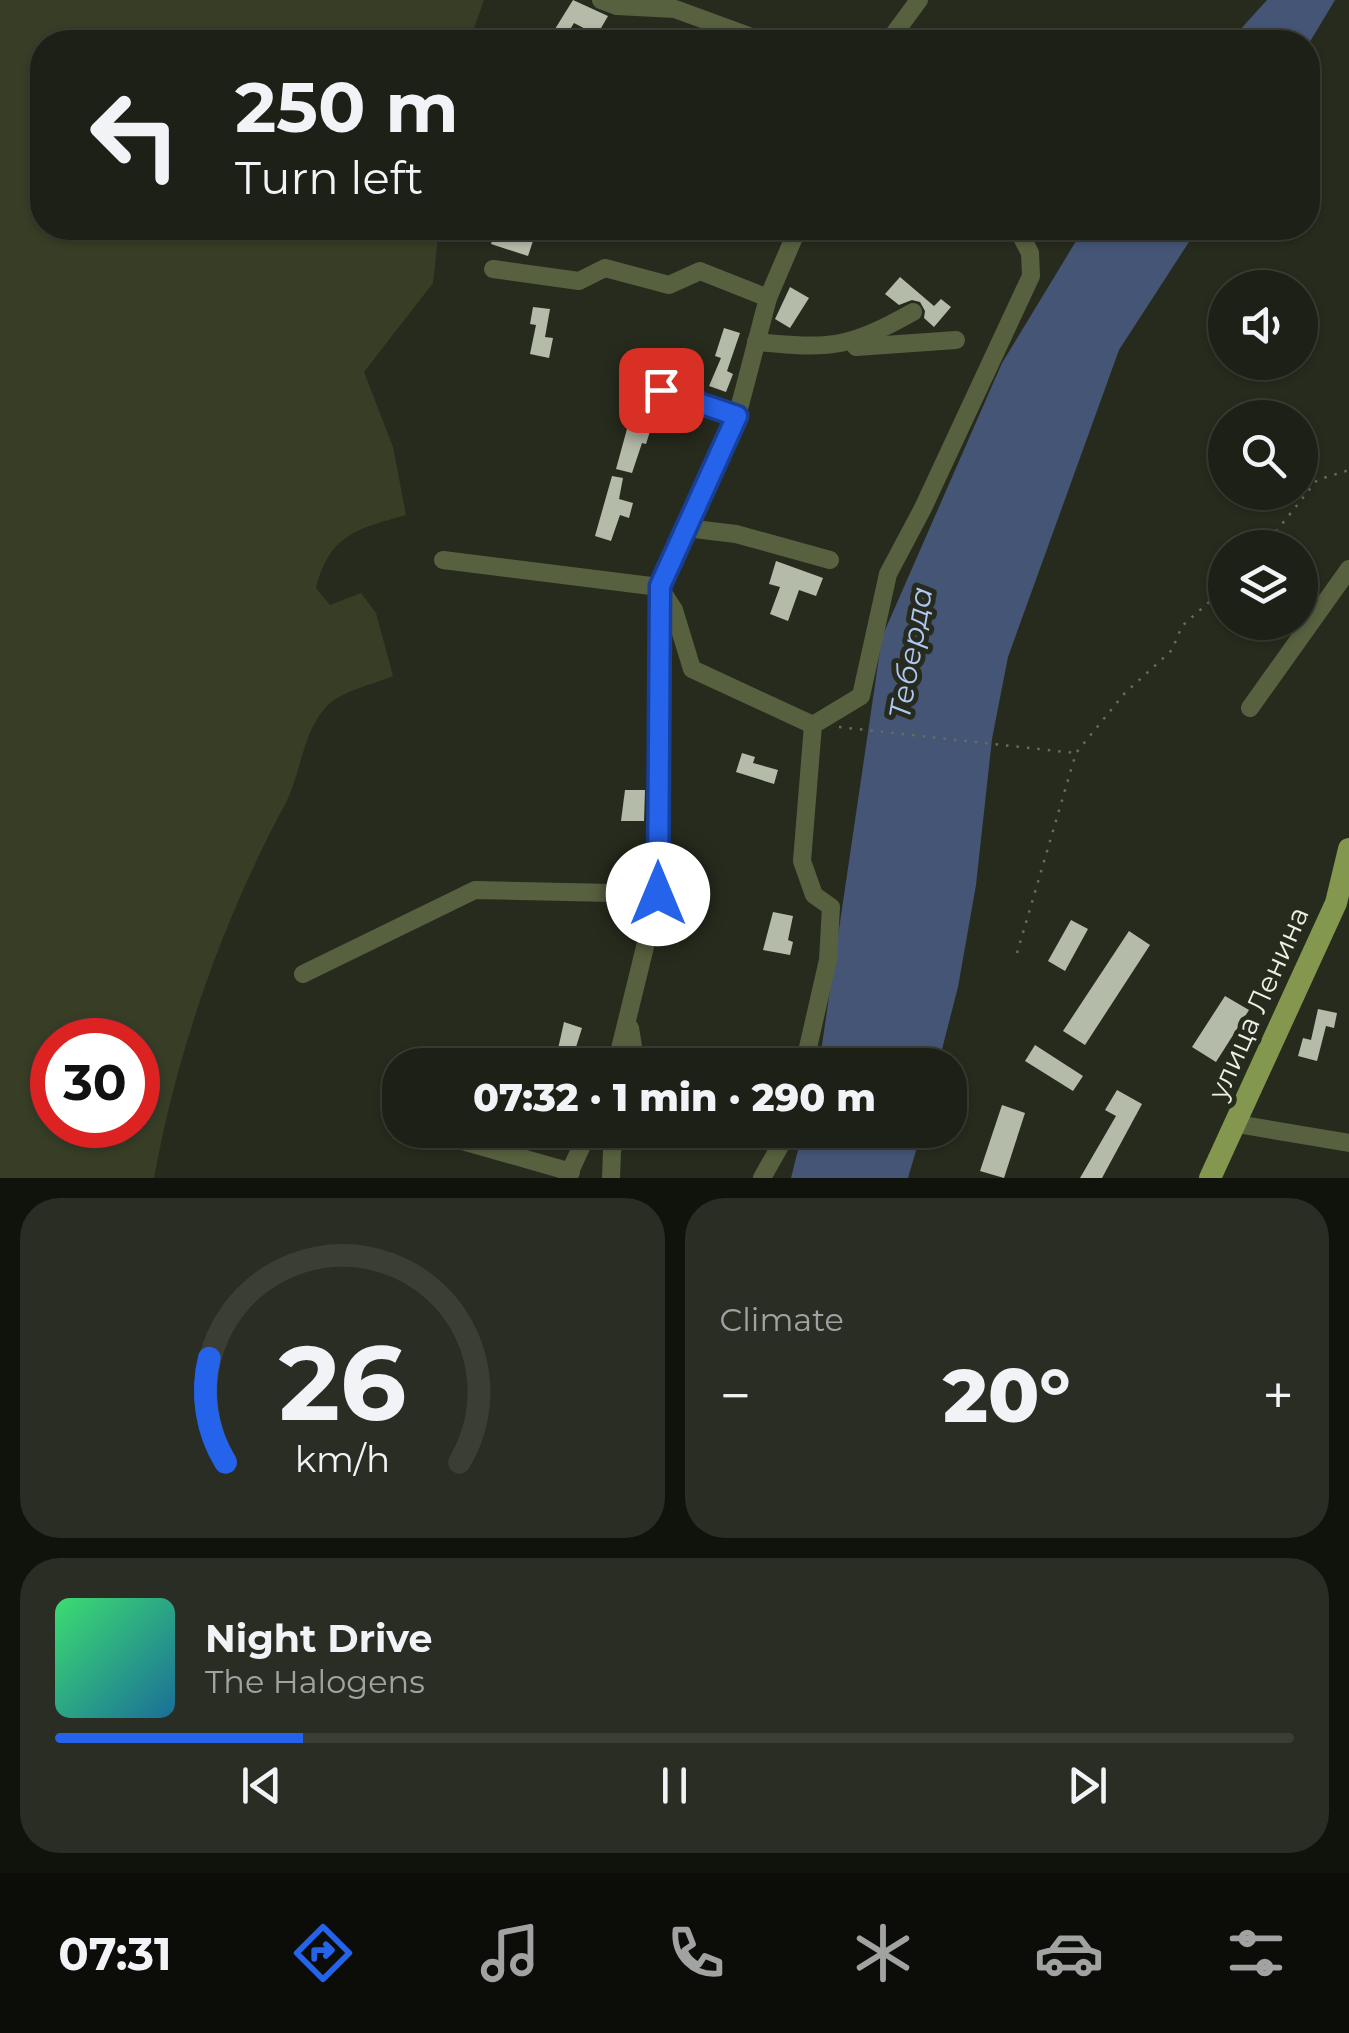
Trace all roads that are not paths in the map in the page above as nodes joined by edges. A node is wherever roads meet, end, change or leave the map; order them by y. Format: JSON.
{"nodes":[{"id":1,"x":601,"y":0,"type":"edge"},
{"id":2,"x":919,"y":0,"type":"edge"},
{"id":3,"x":732,"y":30,"type":"edge"},
{"id":4,"x":897,"y":30,"type":"edge"},
{"id":5,"x":793,"y":240,"type":"edge"},
{"id":6,"x":1023,"y":240,"type":"edge"},
{"id":7,"x":493,"y":269,"type":"dead end"},
{"id":8,"x":768,"y":298,"type":"junction"},
{"id":9,"x":913,"y":312,"type":"dead end"},
{"id":10,"x":956,"y":340,"type":"dead end"},
{"id":11,"x":756,"y":342,"type":"junction"},
{"id":12,"x":831,"y":346,"type":"junction"},
{"id":13,"x":661,"y":390,"type":"dead end"},
{"id":14,"x":737,"y":416,"type":"junction"},
{"id":15,"x":686,"y":528,"type":"junction"},
{"id":16,"x":442,"y":560,"type":"dead end"},
{"id":17,"x":830,"y":560,"type":"dead end"},
{"id":18,"x":1349,"y":569,"type":"edge"},
{"id":19,"x":660,"y":586,"type":"junction"},
{"id":20,"x":1250,"y":708,"type":"dead end"},
{"id":21,"x":813,"y":725,"type":"junction"},
{"id":22,"x":1349,"y":849,"type":"edge"},
{"id":23,"x":658,"y":894,"type":"junction"},
{"id":24,"x":303,"y":974,"type":"dead end"},
{"id":25,"x":628,"y":1018,"type":"junction"},
{"id":26,"x":620,"y":1048,"type":"edge"},
{"id":27,"x":633,"y":1048,"type":"edge"},
{"id":28,"x":808,"y":1048,"type":"edge"},
{"id":29,"x":1237,"y":1124,"type":"junction"},
{"id":30,"x":1349,"y":1143,"type":"edge"},
{"id":31,"x":482,"y":1148,"type":"edge"},
{"id":32,"x":581,"y":1148,"type":"edge"},
{"id":33,"x":613,"y":1148,"type":"edge"},
{"id":34,"x":778,"y":1148,"type":"edge"},
{"id":35,"x":569,"y":1175,"type":"edge"},
{"id":36,"x":611,"y":1178,"type":"edge"},
{"id":37,"x":762,"y":1178,"type":"edge"},
{"id":38,"x":1210,"y":1178,"type":"edge"}],
"edges":[{"from":1,"to":3,"type":"street"},
{"from":2,"to":4,"type":"street"},
{"from":5,"to":8,"type":"street"},
{"from":6,"to":21,"type":"street"},
{"from":7,"to":8,"type":"street"},
{"from":8,"to":11,"type":"street"},
{"from":9,"to":12,"type":"street"},
{"from":10,"to":12,"type":"street"},
{"from":11,"to":12,"type":"street"},
{"from":11,"to":14,"type":"street"},
{"from":13,"to":14,"type":"street"},
{"from":14,"to":15,"type":"street"},
{"from":15,"to":17,"type":"street"},
{"from":15,"to":19,"type":"street"},
{"from":16,"to":19,"type":"street"},
{"from":18,"to":20,"type":"street"},
{"from":19,"to":21,"type":"street"},
{"from":19,"to":23,"type":"street"},
{"from":21,"to":28,"type":"street"},
{"from":22,"to":29,"type":"main road","name":"улица Ленина"},
{"from":23,"to":24,"type":"street"},
{"from":23,"to":25,"type":"street"},
{"from":25,"to":26,"type":"street"},
{"from":25,"to":27,"type":"street"},
{"from":29,"to":30,"type":"street"},
{"from":29,"to":38,"type":"main road","name":"улица Ленина"},
{"from":31,"to":35,"type":"street"},
{"from":32,"to":35,"type":"street"},
{"from":33,"to":36,"type":"street"},
{"from":34,"to":37,"type":"street"}]}
